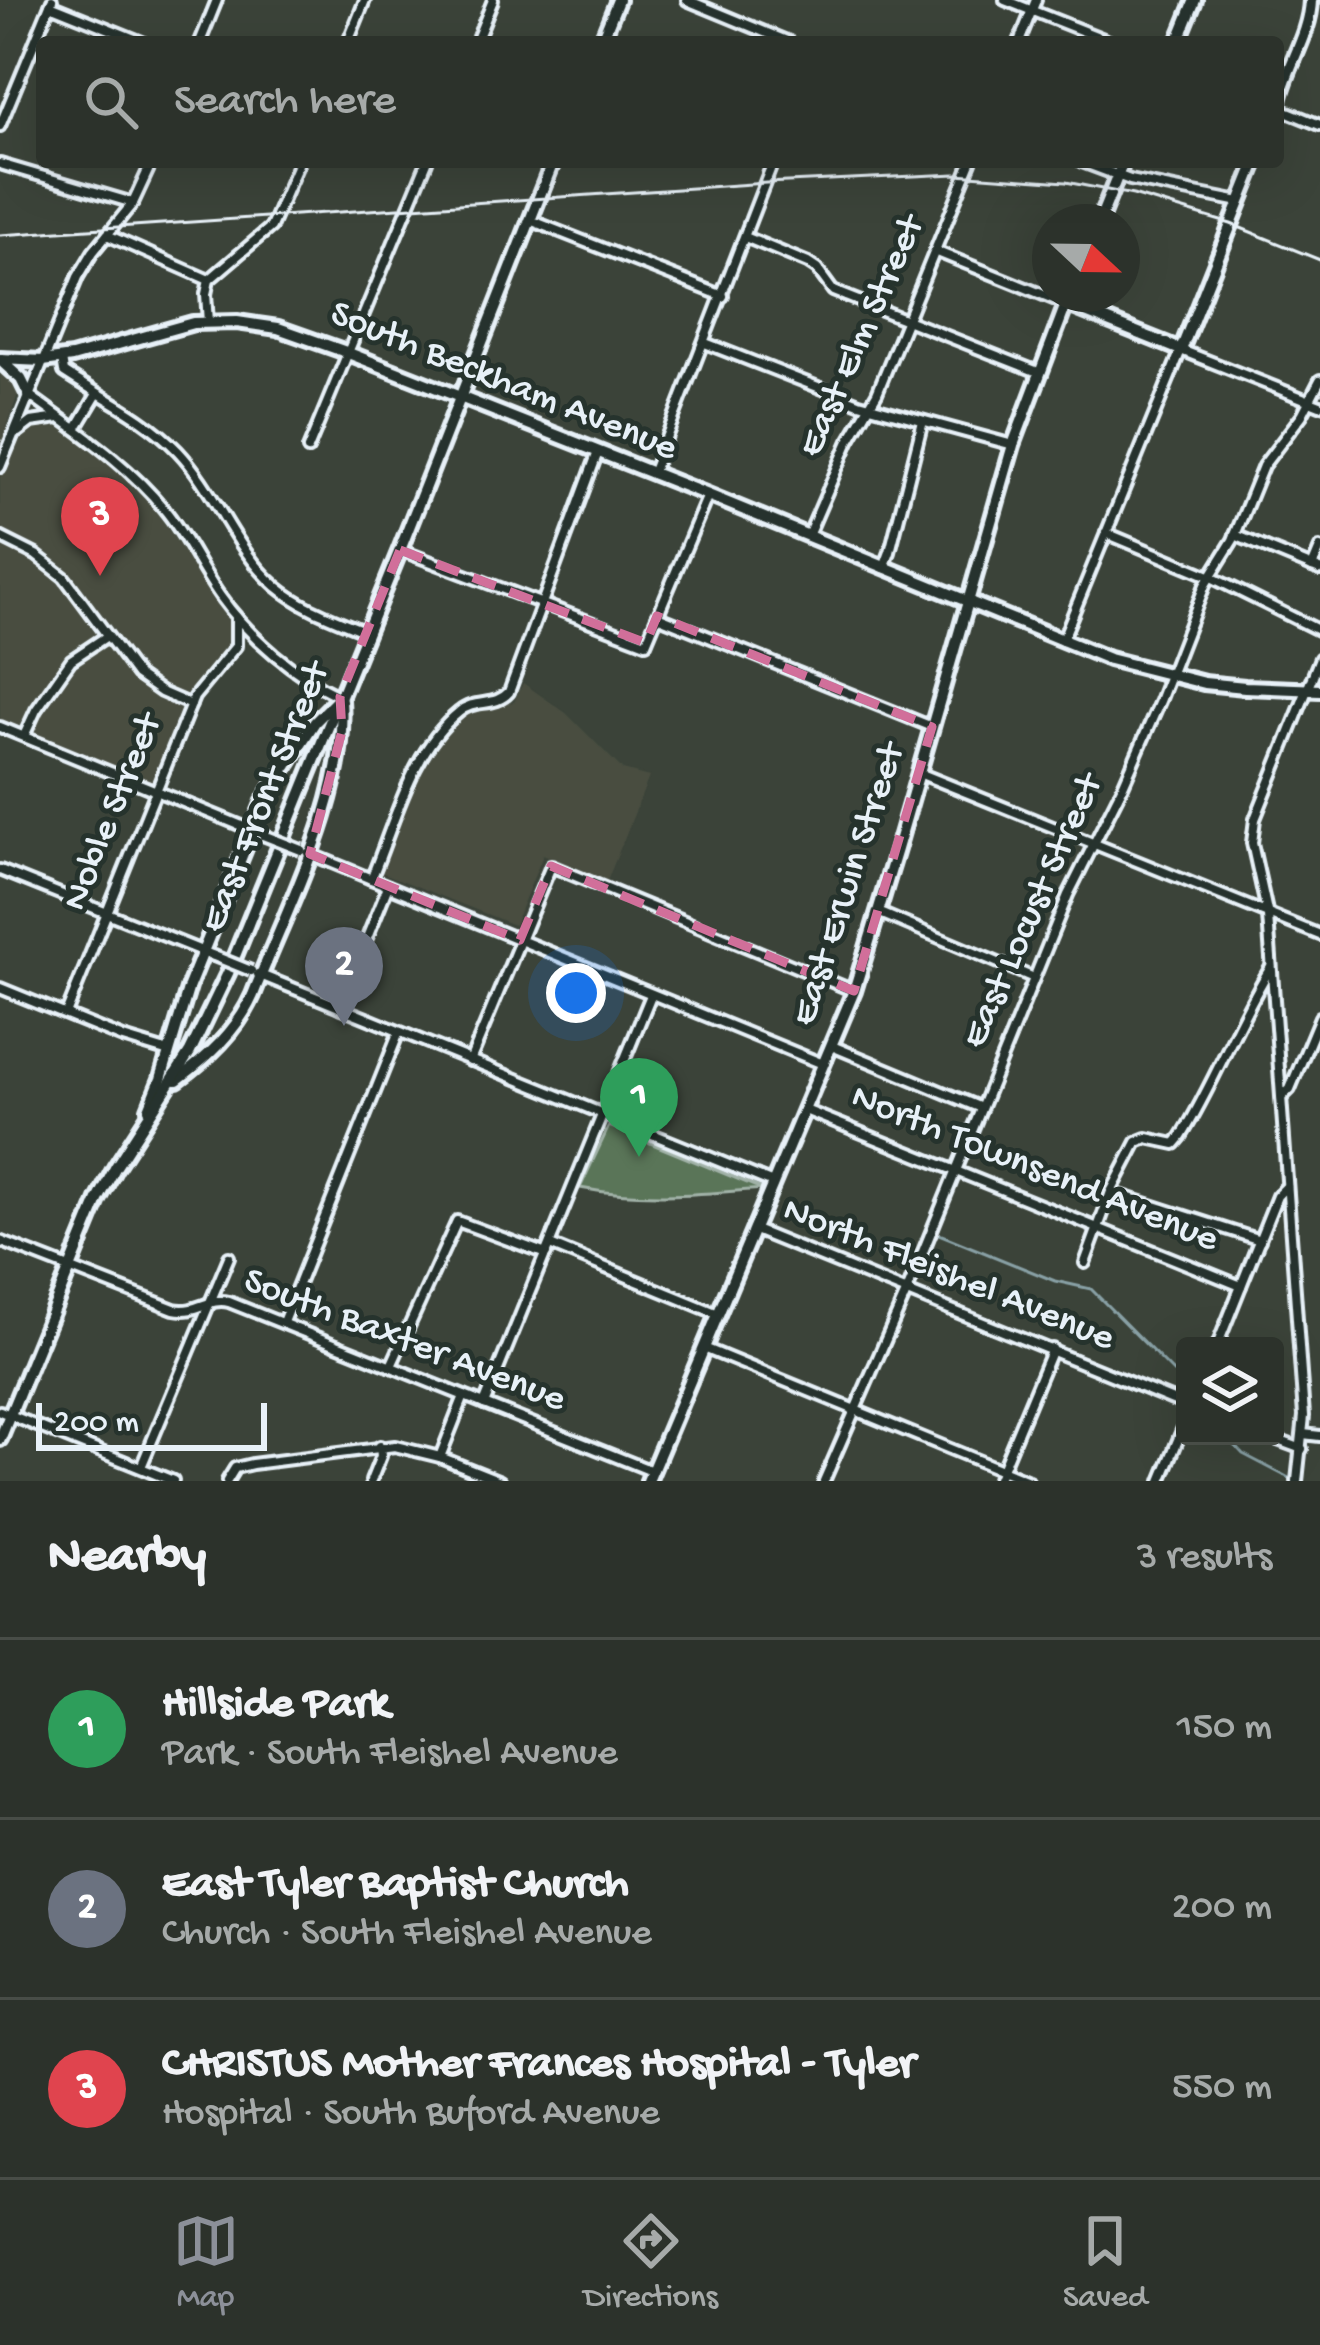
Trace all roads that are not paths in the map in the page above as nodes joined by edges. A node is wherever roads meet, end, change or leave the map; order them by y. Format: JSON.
{"nodes":[{"id":1,"x":217,"y":0,"type":"edge"},
{"id":2,"x":365,"y":0,"type":"edge"},
{"id":3,"x":493,"y":0,"type":"edge"},
{"id":4,"x":618,"y":0,"type":"edge"},
{"id":5,"x":687,"y":0,"type":"edge"},
{"id":6,"x":1005,"y":0,"type":"edge"},
{"id":7,"x":1036,"y":0,"type":"edge"},
{"id":8,"x":1195,"y":0,"type":"edge"},
{"id":9,"x":1312,"y":0,"type":"edge"},
{"id":10,"x":51,"y":3,"type":"edge"},
{"id":11,"x":1320,"y":7,"type":"edge"},
{"id":12,"x":1031,"y":11,"type":"junction"},
{"id":13,"x":37,"y":36,"type":"edge"},
{"id":14,"x":128,"y":36,"type":"edge"},
{"id":15,"x":202,"y":36,"type":"edge"},
{"id":16,"x":350,"y":36,"type":"edge"},
{"id":17,"x":478,"y":36,"type":"edge"},
{"id":18,"x":603,"y":36,"type":"edge"},
{"id":19,"x":774,"y":36,"type":"edge"},
{"id":20,"x":1021,"y":36,"type":"edge"},
{"id":21,"x":1096,"y":36,"type":"edge"},
{"id":22,"x":1181,"y":36,"type":"edge"},
{"id":23,"x":36,"y":39,"type":"edge"},
{"id":24,"x":1284,"y":76,"type":"edge"},
{"id":25,"x":1284,"y":110,"type":"edge"},
{"id":26,"x":0,"y":125,"type":"edge"},
{"id":27,"x":1320,"y":125,"type":"edge"},
{"id":28,"x":0,"y":164,"type":"edge"},
{"id":29,"x":149,"y":168,"type":"edge"},
{"id":30,"x":296,"y":168,"type":"edge"},
{"id":31,"x":424,"y":168,"type":"edge"},
{"id":32,"x":551,"y":168,"type":"edge"},
{"id":33,"x":771,"y":168,"type":"edge"},
{"id":34,"x":969,"y":168,"type":"edge"},
{"id":35,"x":1097,"y":168,"type":"edge"},
{"id":36,"x":1120,"y":168,"type":"edge"},
{"id":37,"x":1254,"y":168,"type":"edge"},
{"id":38,"x":1117,"y":176,"type":"junction"},
{"id":39,"x":1240,"y":202,"type":"junction"},
{"id":40,"x":134,"y":203,"type":"junction"},
{"id":41,"x":1106,"y":204,"type":"edge"},
{"id":42,"x":530,"y":220,"type":"junction"},
{"id":43,"x":107,"y":235,"type":"junction"},
{"id":44,"x":746,"y":237,"type":"junction"},
{"id":45,"x":935,"y":251,"type":"junction"},
{"id":46,"x":208,"y":280,"type":"junction"},
{"id":47,"x":1032,"y":286,"type":"edge"},
{"id":48,"x":723,"y":296,"type":"junction"},
{"id":49,"x":1063,"y":312,"type":"edge"},
{"id":50,"x":1097,"y":312,"type":"edge"},
{"id":51,"x":906,"y":321,"type":"junction"},
{"id":52,"x":208,"y":322,"type":"junction"},
{"id":53,"x":705,"y":343,"type":"junction"},
{"id":54,"x":1181,"y":350,"type":"junction"},
{"id":55,"x":346,"y":352,"type":"junction"},
{"id":56,"x":62,"y":358,"type":"junction"},
{"id":57,"x":0,"y":359,"type":"edge"},
{"id":58,"x":43,"y":361,"type":"junction"},
{"id":59,"x":1038,"y":372,"type":"junction"},
{"id":60,"x":1320,"y":380,"type":"edge"},
{"id":61,"x":29,"y":394,"type":"junction"},
{"id":62,"x":97,"y":394,"type":"junction"},
{"id":63,"x":460,"y":399,"type":"junction"},
{"id":64,"x":1316,"y":404,"type":"edge"},
{"id":65,"x":871,"y":406,"type":"junction"},
{"id":66,"x":61,"y":418,"type":"junction"},
{"id":67,"x":923,"y":421,"type":"junction"},
{"id":68,"x":76,"y":429,"type":"junction"},
{"id":69,"x":13,"y":438,"type":"junction"},
{"id":70,"x":1012,"y":445,"type":"junction"},
{"id":71,"x":308,"y":449,"type":"dead end"},
{"id":72,"x":598,"y":452,"type":"junction"},
{"id":73,"x":0,"y":467,"type":"edge"},
{"id":74,"x":652,"y":474,"type":"junction"},
{"id":75,"x":708,"y":496,"type":"junction"},
{"id":76,"x":1106,"y":533,"type":"junction"},
{"id":77,"x":0,"y":536,"type":"edge"},
{"id":78,"x":808,"y":536,"type":"junction"},
{"id":79,"x":1235,"y":536,"type":"junction"},
{"id":80,"x":1320,"y":548,"type":"edge"},
{"id":81,"x":400,"y":550,"type":"junction"},
{"id":82,"x":884,"y":568,"type":"junction"},
{"id":83,"x":1316,"y":568,"type":"edge"},
{"id":84,"x":1209,"y":576,"type":"junction"},
{"id":85,"x":541,"y":602,"type":"junction"},
{"id":86,"x":968,"y":603,"type":"junction"},
{"id":87,"x":658,"y":616,"type":"junction"},
{"id":88,"x":236,"y":617,"type":"junction"},
{"id":89,"x":1320,"y":631,"type":"edge"},
{"id":90,"x":366,"y":632,"type":"junction"},
{"id":91,"x":107,"y":636,"type":"junction"},
{"id":92,"x":259,"y":641,"type":"junction"},
{"id":93,"x":1062,"y":641,"type":"junction"},
{"id":94,"x":236,"y":646,"type":"junction"},
{"id":95,"x":1320,"y":658,"type":"edge"},
{"id":96,"x":1169,"y":676,"type":"junction"},
{"id":97,"x":1314,"y":689,"type":"edge"},
{"id":98,"x":340,"y":697,"type":"junction"},
{"id":99,"x":191,"y":705,"type":"junction"},
{"id":100,"x":0,"y":727,"type":"edge"},
{"id":101,"x":932,"y":727,"type":"junction"},
{"id":102,"x":24,"y":736,"type":"junction"},
{"id":103,"x":919,"y":773,"type":"junction"},
{"id":104,"x":156,"y":791,"type":"junction"},
{"id":105,"x":257,"y":832,"type":"junction"},
{"id":106,"x":1094,"y":844,"type":"junction"},
{"id":107,"x":305,"y":852,"type":"junction"},
{"id":108,"x":0,"y":870,"type":"edge"},
{"id":109,"x":371,"y":879,"type":"junction"},
{"id":110,"x":388,"y":886,"type":"junction"},
{"id":111,"x":878,"y":912,"type":"junction"},
{"id":112,"x":106,"y":913,"type":"junction"},
{"id":113,"x":1268,"y":916,"type":"junction"},
{"id":114,"x":1320,"y":935,"type":"edge"},
{"id":115,"x":520,"y":940,"type":"junction"},
{"id":116,"x":208,"y":954,"type":"junction"},
{"id":117,"x":1272,"y":966,"type":"junction"},
{"id":118,"x":256,"y":974,"type":"junction"},
{"id":119,"x":1034,"y":977,"type":"junction"},
{"id":120,"x":0,"y":988,"type":"edge"},
{"id":121,"x":854,"y":991,"type":"junction"},
{"id":122,"x":651,"y":994,"type":"junction"},
{"id":123,"x":338,"y":1007,"type":"junction"},
{"id":124,"x":66,"y":1014,"type":"junction"},
{"id":125,"x":1320,"y":1017,"type":"edge"},
{"id":126,"x":400,"y":1032,"type":"junction"},
{"id":127,"x":832,"y":1046,"type":"junction"},
{"id":128,"x":169,"y":1052,"type":"junction"},
{"id":129,"x":470,"y":1060,"type":"junction"},
{"id":130,"x":823,"y":1064,"type":"junction"},
{"id":131,"x":170,"y":1085,"type":"junction"},
{"id":132,"x":1281,"y":1098,"type":"junction"},
{"id":133,"x":981,"y":1108,"type":"junction"},
{"id":134,"x":805,"y":1110,"type":"junction"},
{"id":135,"x":603,"y":1113,"type":"junction"},
{"id":136,"x":137,"y":1134,"type":"junction"},
{"id":137,"x":954,"y":1171,"type":"junction"},
{"id":138,"x":774,"y":1183,"type":"junction"},
{"id":139,"x":1288,"y":1185,"type":"junction"},
{"id":140,"x":1111,"y":1192,"type":"junction"},
{"id":141,"x":1097,"y":1229,"type":"junction"},
{"id":142,"x":755,"y":1230,"type":"junction"},
{"id":143,"x":1260,"y":1240,"type":"junction"},
{"id":144,"x":0,"y":1241,"type":"edge"},
{"id":145,"x":548,"y":1250,"type":"junction"},
{"id":146,"x":230,"y":1257,"type":"dead end"},
{"id":147,"x":1084,"y":1263,"type":"dead end"},
{"id":148,"x":68,"y":1269,"type":"junction"},
{"id":149,"x":1241,"y":1286,"type":"junction"},
{"id":150,"x":907,"y":1292,"type":"junction"},
{"id":151,"x":212,"y":1302,"type":"junction"},
{"id":152,"x":718,"y":1314,"type":"junction"},
{"id":153,"x":283,"y":1322,"type":"junction"},
{"id":154,"x":1220,"y":1337,"type":"edge"},
{"id":155,"x":704,"y":1348,"type":"junction"},
{"id":156,"x":1052,"y":1349,"type":"junction"},
{"id":157,"x":391,"y":1366,"type":"junction"},
{"id":158,"x":464,"y":1396,"type":"junction"},
{"id":159,"x":1176,"y":1401,"type":"edge"},
{"id":160,"x":484,"y":1404,"type":"junction"},
{"id":161,"x":856,"y":1410,"type":"junction"},
{"id":162,"x":5,"y":1413,"type":"edge"},
{"id":163,"x":1304,"y":1434,"type":"junction"},
{"id":164,"x":1320,"y":1436,"type":"edge"},
{"id":165,"x":0,"y":1439,"type":"edge"},
{"id":166,"x":1284,"y":1442,"type":"edge"},
{"id":167,"x":1176,"y":1445,"type":"edge"},
{"id":168,"x":380,"y":1447,"type":"junction"},
{"id":169,"x":1302,"y":1449,"type":"junction"},
{"id":170,"x":440,"y":1457,"type":"junction"},
{"id":171,"x":141,"y":1467,"type":"junction"},
{"id":172,"x":1001,"y":1470,"type":"junction"},
{"id":173,"x":650,"y":1476,"type":"edge"},
{"id":174,"x":173,"y":1481,"type":"edge"},
{"id":175,"x":226,"y":1481,"type":"edge"},
{"id":176,"x":371,"y":1481,"type":"edge"},
{"id":177,"x":500,"y":1481,"type":"edge"},
{"id":178,"x":824,"y":1481,"type":"edge"},
{"id":179,"x":997,"y":1481,"type":"edge"},
{"id":180,"x":1028,"y":1481,"type":"edge"},
{"id":181,"x":1161,"y":1481,"type":"edge"},
{"id":182,"x":1297,"y":1481,"type":"edge"}],
"edges":[{"from":1,"to":15,"type":"street"},
{"from":2,"to":16,"type":"street"},
{"from":3,"to":17,"type":"street"},
{"from":4,"to":18,"type":"main road"},
{"from":5,"to":19,"type":"street"},
{"from":6,"to":12,"type":"street"},
{"from":7,"to":12,"type":"street"},
{"from":8,"to":22,"type":"main road"},
{"from":9,"to":11,"type":"main road"},
{"from":9,"to":24,"type":"main road"},
{"from":10,"to":13,"type":"street"},
{"from":10,"to":14,"type":"street"},
{"from":12,"to":20,"type":"street"},
{"from":12,"to":21,"type":"street"},
{"from":23,"to":26,"type":"street"},
{"from":25,"to":27,"type":"street"},
{"from":28,"to":40,"type":"street"},
{"from":29,"to":40,"type":"street"},
{"from":30,"to":46,"type":"street"},
{"from":31,"to":55,"type":"street"},
{"from":32,"to":42,"type":"main road","name":"East Front Street"},
{"from":33,"to":44,"type":"street"},
{"from":34,"to":45,"type":"street","name":"East Elm Street"},
{"from":35,"to":38,"type":"street"},
{"from":36,"to":38,"type":"main road"},
{"from":37,"to":39,"type":"main road"},
{"from":38,"to":39,"type":"street"},
{"from":38,"to":41,"type":"main road"},
{"from":39,"to":54,"type":"main road"},
{"from":40,"to":43,"type":"street"},
{"from":42,"to":48,"type":"street"},
{"from":42,"to":63,"type":"main road","name":"East Front Street"},
{"from":43,"to":46,"type":"street"},
{"from":43,"to":58,"type":"street"},
{"from":44,"to":48,"type":"street"},
{"from":44,"to":51,"type":"street"},
{"from":45,"to":47,"type":"street"},
{"from":45,"to":51,"type":"street","name":"East Elm Street"},
{"from":46,"to":52,"type":"street"},
{"from":48,"to":53,"type":"street"},
{"from":49,"to":59,"type":"main road","name":"East Erwin Street"},
{"from":50,"to":54,"type":"main road"},
{"from":51,"to":59,"type":"street"},
{"from":51,"to":65,"type":"street","name":"East Elm Street"},
{"from":52,"to":55,"type":"main road","name":"South Beckham Avenue"},
{"from":52,"to":56,"type":"main road","name":"South Beckham Avenue"},
{"from":53,"to":65,"type":"street"},
{"from":53,"to":74,"type":"street"},
{"from":54,"to":64,"type":"street"},
{"from":54,"to":76,"type":"street"},
{"from":55,"to":63,"type":"main road","name":"South Beckham Avenue"},
{"from":55,"to":71,"type":"street"},
{"from":56,"to":58,"type":"main road","name":"South Beckham Avenue"},
{"from":56,"to":62,"type":"street"},
{"from":57,"to":58,"type":"main road","name":"South Beckham Avenue"},
{"from":57,"to":61,"type":"main road"},
{"from":58,"to":61,"type":"street"},
{"from":59,"to":70,"type":"main road","name":"East Erwin Street"},
{"from":60,"to":64,"type":"street","name":"East Locust Street"},
{"from":61,"to":66,"type":"street"},
{"from":61,"to":69,"type":"street"},
{"from":62,"to":68,"type":"street"},
{"from":62,"to":90,"type":"street"},
{"from":63,"to":72,"type":"main road","name":"South Beckham Avenue"},
{"from":63,"to":81,"type":"main road","name":"East Front Street"},
{"from":64,"to":79,"type":"street","name":"East Locust Street"},
{"from":65,"to":67,"type":"street"},
{"from":65,"to":78,"type":"street","name":"East Elm Street"},
{"from":66,"to":68,"type":"street"},
{"from":66,"to":69,"type":"street"},
{"from":67,"to":70,"type":"street"},
{"from":67,"to":82,"type":"street"},
{"from":68,"to":88,"type":"street"},
{"from":69,"to":73,"type":"street"},
{"from":70,"to":86,"type":"main road","name":"East Erwin Street"},
{"from":72,"to":74,"type":"main road","name":"South Beckham Avenue"},
{"from":72,"to":85,"type":"street"},
{"from":74,"to":75,"type":"main road","name":"South Beckham Avenue"},
{"from":75,"to":78,"type":"main road","name":"South Beckham Avenue"},
{"from":75,"to":87,"type":"street"},
{"from":76,"to":84,"type":"street"},
{"from":76,"to":93,"type":"street"},
{"from":77,"to":91,"type":"street"},
{"from":78,"to":82,"type":"main road","name":"South Beckham Avenue"},
{"from":79,"to":83,"type":"street"},
{"from":79,"to":84,"type":"street","name":"East Locust Street"},
{"from":80,"to":83,"type":"street"},
{"from":81,"to":85,"type":"street"},
{"from":81,"to":90,"type":"main road","name":"East Front Street"},
{"from":82,"to":86,"type":"main road","name":"South Beckham Avenue"},
{"from":84,"to":89,"type":"street"},
{"from":84,"to":96,"type":"street","name":"East Locust Street"},
{"from":85,"to":87,"type":"street"},
{"from":85,"to":109,"type":"street"},
{"from":86,"to":93,"type":"main road","name":"South Beckham Avenue"},
{"from":86,"to":101,"type":"main road","name":"East Erwin Street"},
{"from":87,"to":101,"type":"street"},
{"from":88,"to":92,"type":"street"},
{"from":88,"to":94,"type":"street"},
{"from":90,"to":98,"type":"main road","name":"East Front Street"},
{"from":91,"to":99,"type":"street"},
{"from":91,"to":102,"type":"street"},
{"from":92,"to":94,"type":"street"},
{"from":92,"to":98,"type":"street"},
{"from":93,"to":96,"type":"main road","name":"South Beckham Avenue"},
{"from":94,"to":99,"type":"street","name":"Noble Street"},
{"from":95,"to":97,"type":"street"},
{"from":96,"to":97,"type":"main road","name":"South Beckham Avenue"},
{"from":96,"to":106,"type":"street","name":"East Locust Street"},
{"from":97,"to":113,"type":"street"},
{"from":98,"to":105,"type":"main road"},
{"from":98,"to":107,"type":"main road"},
{"from":98,"to":131,"type":"main road","name":"East Front Street"},
{"from":99,"to":104,"type":"street","name":"Noble Street"},
{"from":100,"to":102,"type":"street"},
{"from":101,"to":103,"type":"main road","name":"East Erwin Street"},
{"from":102,"to":104,"type":"street"},
{"from":103,"to":106,"type":"street"},
{"from":103,"to":111,"type":"main road","name":"East Erwin Street"},
{"from":104,"to":105,"type":"street"},
{"from":104,"to":112,"type":"street","name":"Noble Street"},
{"from":105,"to":107,"type":"street","bridge":true},
{"from":105,"to":116,"type":"main road"},
{"from":106,"to":113,"type":"street"},
{"from":106,"to":119,"type":"street","name":"East Locust Street"},
{"from":107,"to":109,"type":"street"},
{"from":107,"to":118,"type":"main road"},
{"from":108,"to":112,"type":"street"},
{"from":109,"to":110,"type":"street"},
{"from":110,"to":115,"type":"street"},
{"from":110,"to":123,"type":"street"},
{"from":111,"to":119,"type":"street"},
{"from":111,"to":121,"type":"main road","name":"East Erwin Street"},
{"from":112,"to":116,"type":"street"},
{"from":112,"to":124,"type":"street","name":"Noble Street"},
{"from":113,"to":114,"type":"street"},
{"from":113,"to":117,"type":"street"},
{"from":115,"to":121,"type":"street"},
{"from":115,"to":122,"type":"street"},
{"from":115,"to":129,"type":"street"},
{"from":116,"to":118,"type":"street","bridge":true},
{"from":116,"to":128,"type":"main road"},
{"from":117,"to":132,"type":"street"},
{"from":117,"to":140,"type":"street"},
{"from":118,"to":123,"type":"street"},
{"from":118,"to":131,"type":"main road"},
{"from":119,"to":133,"type":"street","name":"East Locust Street"},
{"from":120,"to":124,"type":"street"},
{"from":121,"to":127,"type":"main road","name":"East Erwin Street"},
{"from":122,"to":130,"type":"street"},
{"from":122,"to":135,"type":"street"},
{"from":123,"to":126,"type":"street"},
{"from":124,"to":128,"type":"street"},
{"from":125,"to":132,"type":"street"},
{"from":126,"to":129,"type":"street"},
{"from":126,"to":153,"type":"street"},
{"from":127,"to":130,"type":"main road","name":"East Erwin Street"},
{"from":127,"to":133,"type":"street"},
{"from":128,"to":136,"type":"main road"},
{"from":129,"to":135,"type":"street"},
{"from":130,"to":134,"type":"main road","name":"East Erwin Street"},
{"from":131,"to":136,"type":"main road","name":"East Front Street"},
{"from":132,"to":139,"type":"street"},
{"from":133,"to":137,"type":"street","name":"East Locust Street"},
{"from":134,"to":137,"type":"street","name":"North Townsend Avenue"},
{"from":134,"to":138,"type":"main road","name":"East Erwin Street"},
{"from":135,"to":138,"type":"street"},
{"from":135,"to":145,"type":"street"},
{"from":136,"to":148,"type":"main road","name":"East Front Street"},
{"from":137,"to":141,"type":"street","name":"North Townsend Avenue"},
{"from":137,"to":150,"type":"street","name":"East Locust Street"},
{"from":138,"to":142,"type":"main road","name":"East Erwin Street"},
{"from":139,"to":143,"type":"street"},
{"from":139,"to":163,"type":"street"},
{"from":140,"to":141,"type":"street"},
{"from":140,"to":143,"type":"street"},
{"from":141,"to":147,"type":"street"},
{"from":141,"to":149,"type":"street","name":"North Townsend Avenue"},
{"from":142,"to":150,"type":"street","name":"North Fleishel Avenue"},
{"from":142,"to":152,"type":"main road","name":"East Erwin Street"},
{"from":143,"to":149,"type":"street"},
{"from":144,"to":148,"type":"street","name":"South Baxter Avenue"},
{"from":145,"to":152,"type":"street"},
{"from":145,"to":157,"type":"street"},
{"from":145,"to":160,"type":"street"},
{"from":146,"to":151,"type":"street"},
{"from":148,"to":151,"type":"street","name":"South Baxter Avenue"},
{"from":148,"to":162,"type":"main road","name":"East Front Street"},
{"from":149,"to":154,"type":"street"},
{"from":150,"to":156,"type":"street","name":"North Fleishel Avenue"},
{"from":150,"to":161,"type":"street","name":"East Locust Street"},
{"from":151,"to":153,"type":"street","name":"South Baxter Avenue"},
{"from":151,"to":171,"type":"street"},
{"from":152,"to":155,"type":"main road","name":"East Erwin Street"},
{"from":153,"to":157,"type":"street","name":"South Baxter Avenue"},
{"from":155,"to":161,"type":"street"},
{"from":155,"to":173,"type":"main road","name":"East Erwin Street"},
{"from":156,"to":159,"type":"street","name":"North Fleishel Avenue"},
{"from":156,"to":172,"type":"street"},
{"from":157,"to":158,"type":"street","name":"South Baxter Avenue"},
{"from":158,"to":160,"type":"street","name":"South Baxter Avenue"},
{"from":158,"to":170,"type":"street"},
{"from":160,"to":173,"type":"street","name":"South Baxter Avenue"},
{"from":161,"to":172,"type":"street"},
{"from":161,"to":178,"type":"street","name":"East Locust Street"},
{"from":162,"to":165,"type":"main road","name":"East Front Street"},
{"from":162,"to":171,"type":"street"},
{"from":163,"to":164,"type":"street"},
{"from":163,"to":169,"type":"street"},
{"from":166,"to":169,"type":"street"},
{"from":167,"to":181,"type":"street"},
{"from":168,"to":170,"type":"street"},
{"from":168,"to":175,"type":"street"},
{"from":168,"to":176,"type":"street"},
{"from":169,"to":182,"type":"street"},
{"from":170,"to":177,"type":"street"},
{"from":171,"to":174,"type":"street"},
{"from":172,"to":179,"type":"street"},
{"from":172,"to":180,"type":"street"}]}
